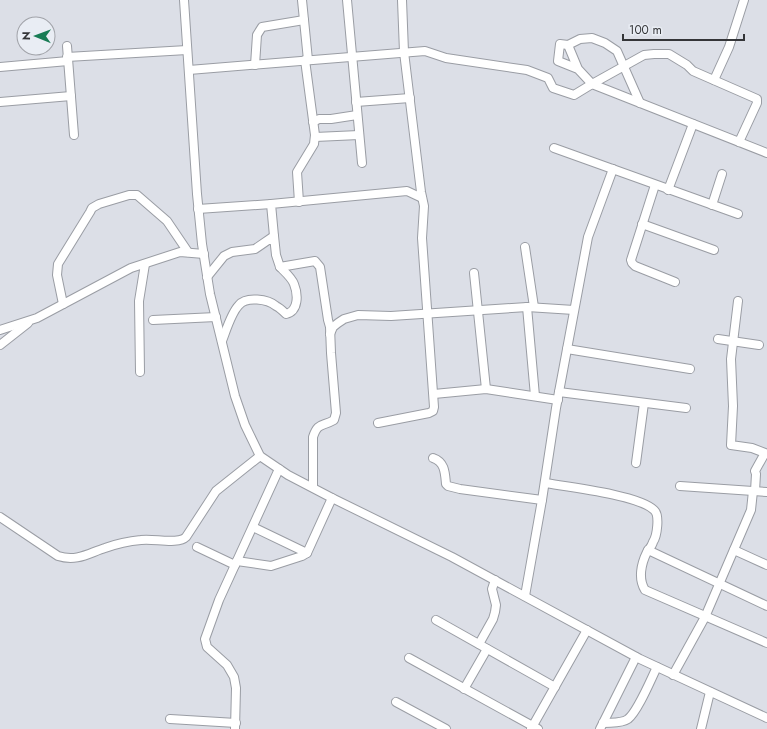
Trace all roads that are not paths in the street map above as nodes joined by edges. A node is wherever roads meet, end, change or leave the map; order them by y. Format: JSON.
{"nodes":[{"id":1,"x":184,"y":0,"type":"edge"},
{"id":2,"x":302,"y":0,"type":"edge"},
{"id":3,"x":348,"y":0,"type":"edge"},
{"id":4,"x":402,"y":0,"type":"edge"},
{"id":5,"x":744,"y":0,"type":"edge"},
{"id":6,"x":304,"y":20,"type":"junction"},
{"id":7,"x":568,"y":45,"type":"junction"},
{"id":8,"x":67,"y":46,"type":"dead end"},
{"id":9,"x":187,"y":50,"type":"junction"},
{"id":10,"x":404,"y":52,"type":"junction"},
{"id":11,"x":352,"y":57,"type":"junction"},
{"id":12,"x":68,"y":59,"type":"junction"},
{"id":13,"x":306,"y":60,"type":"junction"},
{"id":14,"x":255,"y":64,"type":"junction"},
{"id":15,"x":624,"y":66,"type":"junction"},
{"id":16,"x":0,"y":67,"type":"edge"},
{"id":17,"x":578,"y":69,"type":"junction"},
{"id":18,"x":189,"y":70,"type":"junction"},
{"id":19,"x":714,"y":80,"type":"junction"},
{"id":20,"x":592,"y":84,"type":"junction"},
{"id":21,"x":71,"y":96,"type":"junction"},
{"id":22,"x":410,"y":98,"type":"junction"},
{"id":23,"x":0,"y":102,"type":"edge"},
{"id":24,"x":356,"y":102,"type":"junction"},
{"id":25,"x":640,"y":103,"type":"junction"},
{"id":26,"x":357,"y":115,"type":"junction"},
{"id":27,"x":313,"y":122,"type":"junction"},
{"id":28,"x":693,"y":124,"type":"junction"},
{"id":29,"x":74,"y":135,"type":"dead end"},
{"id":30,"x":359,"y":135,"type":"junction"},
{"id":31,"x":315,"y":137,"type":"junction"},
{"id":32,"x":739,"y":142,"type":"junction"},
{"id":33,"x":554,"y":148,"type":"dead end"},
{"id":34,"x":767,"y":153,"type":"edge"},
{"id":35,"x":362,"y":163,"type":"dead end"},
{"id":36,"x":613,"y":169,"type":"junction"},
{"id":37,"x":722,"y":174,"type":"dead end"},
{"id":38,"x":655,"y":185,"type":"junction"},
{"id":39,"x":668,"y":190,"type":"junction"},
{"id":40,"x":422,"y":198,"type":"junction"},
{"id":41,"x":299,"y":202,"type":"junction"},
{"id":42,"x":271,"y":204,"type":"junction"},
{"id":43,"x":712,"y":205,"type":"junction"},
{"id":44,"x":198,"y":209,"type":"junction"},
{"id":45,"x":738,"y":214,"type":"dead end"},
{"id":46,"x":642,"y":224,"type":"junction"},
{"id":47,"x":274,"y":236,"type":"junction"},
{"id":48,"x":525,"y":247,"type":"dead end"},
{"id":49,"x":714,"y":250,"type":"dead end"},
{"id":50,"x":188,"y":252,"type":"junction"},
{"id":51,"x":204,"y":254,"type":"junction"},
{"id":52,"x":145,"y":264,"type":"junction"},
{"id":53,"x":280,"y":267,"type":"junction"},
{"id":54,"x":474,"y":273,"type":"dead end"},
{"id":55,"x":207,"y":277,"type":"junction"},
{"id":56,"x":675,"y":282,"type":"dead end"},
{"id":57,"x":738,"y":301,"type":"dead end"},
{"id":58,"x":63,"y":304,"type":"junction"},
{"id":59,"x":531,"y":307,"type":"junction"},
{"id":60,"x":478,"y":310,"type":"junction"},
{"id":61,"x":574,"y":310,"type":"junction"},
{"id":62,"x":428,"y":314,"type":"junction"},
{"id":63,"x":216,"y":317,"type":"junction"},
{"id":64,"x":31,"y":320,"type":"junction"},
{"id":65,"x":154,"y":320,"type":"dead end"},
{"id":66,"x":0,"y":330,"type":"edge"},
{"id":67,"x":330,"y":334,"type":"junction"},
{"id":68,"x":718,"y":339,"type":"dead end"},
{"id":69,"x":222,"y":341,"type":"junction"},
{"id":70,"x":732,"y":341,"type":"junction"},
{"id":71,"x":0,"y":345,"type":"edge"},
{"id":72,"x":760,"y":345,"type":"dead end"},
{"id":73,"x":567,"y":349,"type":"junction"},
{"id":74,"x":690,"y":369,"type":"dead end"},
{"id":75,"x":140,"y":372,"type":"dead end"},
{"id":76,"x":486,"y":389,"type":"junction"},
{"id":77,"x":434,"y":394,"type":"junction"},
{"id":78,"x":534,"y":396,"type":"junction"},
{"id":79,"x":558,"y":396,"type":"junction"},
{"id":80,"x":644,"y":403,"type":"junction"},
{"id":81,"x":686,"y":408,"type":"dead end"},
{"id":82,"x":378,"y":423,"type":"dead end"},
{"id":83,"x":766,"y":453,"type":"edge"},
{"id":84,"x":260,"y":456,"type":"junction"},
{"id":85,"x":433,"y":458,"type":"dead end"},
{"id":86,"x":636,"y":463,"type":"dead end"},
{"id":87,"x":279,"y":469,"type":"junction"},
{"id":88,"x":545,"y":483,"type":"junction"},
{"id":89,"x":680,"y":486,"type":"dead end"},
{"id":90,"x":313,"y":487,"type":"junction"},
{"id":91,"x":754,"y":491,"type":"junction"},
{"id":92,"x":767,"y":492,"type":"edge"},
{"id":93,"x":332,"y":498,"type":"junction"},
{"id":94,"x":542,"y":500,"type":"junction"},
{"id":95,"x":0,"y":517,"type":"edge"},
{"id":96,"x":253,"y":527,"type":"junction"},
{"id":97,"x":197,"y":547,"type":"dead end"},
{"id":98,"x":648,"y":550,"type":"junction"},
{"id":99,"x":734,"y":550,"type":"junction"},
{"id":100,"x":307,"y":552,"type":"junction"},
{"id":101,"x":236,"y":563,"type":"junction"},
{"id":102,"x":767,"y":565,"type":"edge"},
{"id":103,"x":494,"y":580,"type":"junction"},
{"id":104,"x":719,"y":584,"type":"junction"},
{"id":105,"x":525,"y":596,"type":"junction"},
{"id":106,"x":767,"y":606,"type":"edge"},
{"id":107,"x":705,"y":617,"type":"junction"},
{"id":108,"x":436,"y":620,"type":"dead end"},
{"id":109,"x":587,"y":630,"type":"junction"},
{"id":110,"x":767,"y":643,"type":"edge"},
{"id":111,"x":479,"y":644,"type":"junction"},
{"id":112,"x":487,"y":649,"type":"junction"},
{"id":113,"x":636,"y":656,"type":"junction"},
{"id":114,"x":409,"y":658,"type":"dead end"},
{"id":115,"x":657,"y":667,"type":"junction"},
{"id":116,"x":673,"y":675,"type":"junction"},
{"id":117,"x":555,"y":687,"type":"junction"},
{"id":118,"x":464,"y":689,"type":"junction"},
{"id":119,"x":710,"y":692,"type":"junction"},
{"id":120,"x":396,"y":702,"type":"dead end"},
{"id":121,"x":767,"y":718,"type":"edge"},
{"id":122,"x":170,"y":719,"type":"dead end"},
{"id":123,"x":236,"y":726,"type":"edge"},
{"id":124,"x":602,"y":726,"type":"edge"},
{"id":125,"x":533,"y":728,"type":"edge"},
{"id":126,"x":446,"y":729,"type":"edge"},
{"id":127,"x":701,"y":729,"type":"edge"}],
"edges":[{"from":1,"to":9,"type":"street"},
{"from":2,"to":6,"type":"street"},
{"from":3,"to":11,"type":"street"},
{"from":4,"to":10,"type":"street"},
{"from":5,"to":19,"type":"street"},
{"from":6,"to":13,"type":"street"},
{"from":6,"to":14,"type":"street"},
{"from":7,"to":15,"type":"street"},
{"from":7,"to":17,"type":"street"},
{"from":7,"to":17,"type":"street"},
{"from":8,"to":12,"type":"street"},
{"from":9,"to":12,"type":"street"},
{"from":9,"to":18,"type":"street"},
{"from":10,"to":11,"type":"street"},
{"from":10,"to":20,"type":"street"},
{"from":10,"to":22,"type":"street"},
{"from":11,"to":13,"type":"street"},
{"from":11,"to":24,"type":"street"},
{"from":12,"to":16,"type":"street"},
{"from":12,"to":21,"type":"street"},
{"from":13,"to":14,"type":"street"},
{"from":13,"to":27,"type":"street"},
{"from":14,"to":18,"type":"street"},
{"from":15,"to":19,"type":"street"},
{"from":15,"to":20,"type":"street"},
{"from":15,"to":25,"type":"street"},
{"from":17,"to":20,"type":"street"},
{"from":18,"to":44,"type":"street"},
{"from":19,"to":32,"type":"street"},
{"from":20,"to":25,"type":"street"},
{"from":21,"to":23,"type":"street"},
{"from":21,"to":29,"type":"street"},
{"from":22,"to":24,"type":"street"},
{"from":22,"to":40,"type":"street"},
{"from":24,"to":26,"type":"street"},
{"from":25,"to":28,"type":"street"},
{"from":26,"to":27,"type":"street"},
{"from":26,"to":30,"type":"street"},
{"from":27,"to":31,"type":"street"},
{"from":28,"to":32,"type":"street"},
{"from":28,"to":39,"type":"street"},
{"from":30,"to":31,"type":"street"},
{"from":30,"to":35,"type":"street"},
{"from":31,"to":41,"type":"street"},
{"from":32,"to":34,"type":"street"},
{"from":33,"to":36,"type":"street"},
{"from":36,"to":38,"type":"street"},
{"from":36,"to":61,"type":"street"},
{"from":37,"to":43,"type":"street"},
{"from":38,"to":39,"type":"street"},
{"from":38,"to":46,"type":"street"},
{"from":39,"to":43,"type":"street"},
{"from":40,"to":41,"type":"street"},
{"from":40,"to":62,"type":"street"},
{"from":41,"to":42,"type":"street"},
{"from":42,"to":44,"type":"street"},
{"from":42,"to":47,"type":"street"},
{"from":43,"to":45,"type":"street"},
{"from":44,"to":51,"type":"street"},
{"from":46,"to":49,"type":"street"},
{"from":46,"to":56,"type":"street"},
{"from":47,"to":53,"type":"street"},
{"from":47,"to":55,"type":"street"},
{"from":48,"to":59,"type":"street"},
{"from":50,"to":51,"type":"street"},
{"from":50,"to":52,"type":"street"},
{"from":50,"to":58,"type":"street"},
{"from":51,"to":55,"type":"street"},
{"from":52,"to":58,"type":"street"},
{"from":52,"to":75,"type":"street"},
{"from":53,"to":67,"type":"street"},
{"from":53,"to":69,"type":"street"},
{"from":54,"to":60,"type":"street"},
{"from":55,"to":63,"type":"street"},
{"from":57,"to":70,"type":"street"},
{"from":58,"to":64,"type":"street"},
{"from":59,"to":60,"type":"street"},
{"from":59,"to":61,"type":"street"},
{"from":59,"to":78,"type":"street"},
{"from":60,"to":62,"type":"street"},
{"from":60,"to":76,"type":"street"},
{"from":61,"to":73,"type":"street"},
{"from":62,"to":67,"type":"street"},
{"from":62,"to":77,"type":"street"},
{"from":63,"to":65,"type":"street"},
{"from":63,"to":69,"type":"street"},
{"from":64,"to":66,"type":"street"},
{"from":64,"to":71,"type":"street"},
{"from":67,"to":90,"type":"street"},
{"from":68,"to":70,"type":"street"},
{"from":69,"to":84,"type":"street"},
{"from":70,"to":72,"type":"street"},
{"from":70,"to":83,"type":"street"},
{"from":73,"to":74,"type":"street"},
{"from":73,"to":79,"type":"street"},
{"from":76,"to":77,"type":"street"},
{"from":76,"to":78,"type":"street"},
{"from":77,"to":82,"type":"street"},
{"from":78,"to":79,"type":"street"},
{"from":79,"to":80,"type":"street"},
{"from":79,"to":88,"type":"street"},
{"from":80,"to":81,"type":"street"},
{"from":80,"to":86,"type":"street"},
{"from":83,"to":91,"type":"street"},
{"from":84,"to":87,"type":"street"},
{"from":84,"to":95,"type":"street"},
{"from":85,"to":94,"type":"street"},
{"from":87,"to":90,"type":"street"},
{"from":87,"to":96,"type":"street"},
{"from":88,"to":94,"type":"street"},
{"from":88,"to":98,"type":"street"},
{"from":89,"to":91,"type":"street"},
{"from":90,"to":93,"type":"street"},
{"from":91,"to":92,"type":"street"},
{"from":91,"to":99,"type":"street"},
{"from":93,"to":100,"type":"street"},
{"from":93,"to":103,"type":"street"},
{"from":94,"to":105,"type":"street"},
{"from":96,"to":100,"type":"street"},
{"from":96,"to":101,"type":"street"},
{"from":97,"to":101,"type":"street"},
{"from":98,"to":104,"type":"street"},
{"from":98,"to":107,"type":"street"},
{"from":99,"to":102,"type":"street"},
{"from":99,"to":104,"type":"street"},
{"from":100,"to":101,"type":"street"},
{"from":101,"to":123,"type":"street"},
{"from":103,"to":105,"type":"street"},
{"from":103,"to":111,"type":"street"},
{"from":104,"to":106,"type":"street"},
{"from":104,"to":107,"type":"street"},
{"from":105,"to":109,"type":"street"},
{"from":107,"to":110,"type":"street"},
{"from":107,"to":116,"type":"street"},
{"from":108,"to":111,"type":"street"},
{"from":109,"to":113,"type":"street"},
{"from":109,"to":117,"type":"street"},
{"from":111,"to":112,"type":"street"},
{"from":112,"to":117,"type":"street"},
{"from":112,"to":118,"type":"street"},
{"from":113,"to":115,"type":"street"},
{"from":113,"to":124,"type":"street"},
{"from":114,"to":118,"type":"street"},
{"from":115,"to":116,"type":"street"},
{"from":115,"to":124,"type":"street"},
{"from":116,"to":119,"type":"street"},
{"from":117,"to":125,"type":"street"},
{"from":118,"to":125,"type":"street"},
{"from":119,"to":121,"type":"street"},
{"from":119,"to":127,"type":"street"},
{"from":120,"to":126,"type":"street"},
{"from":122,"to":123,"type":"street"}]}
